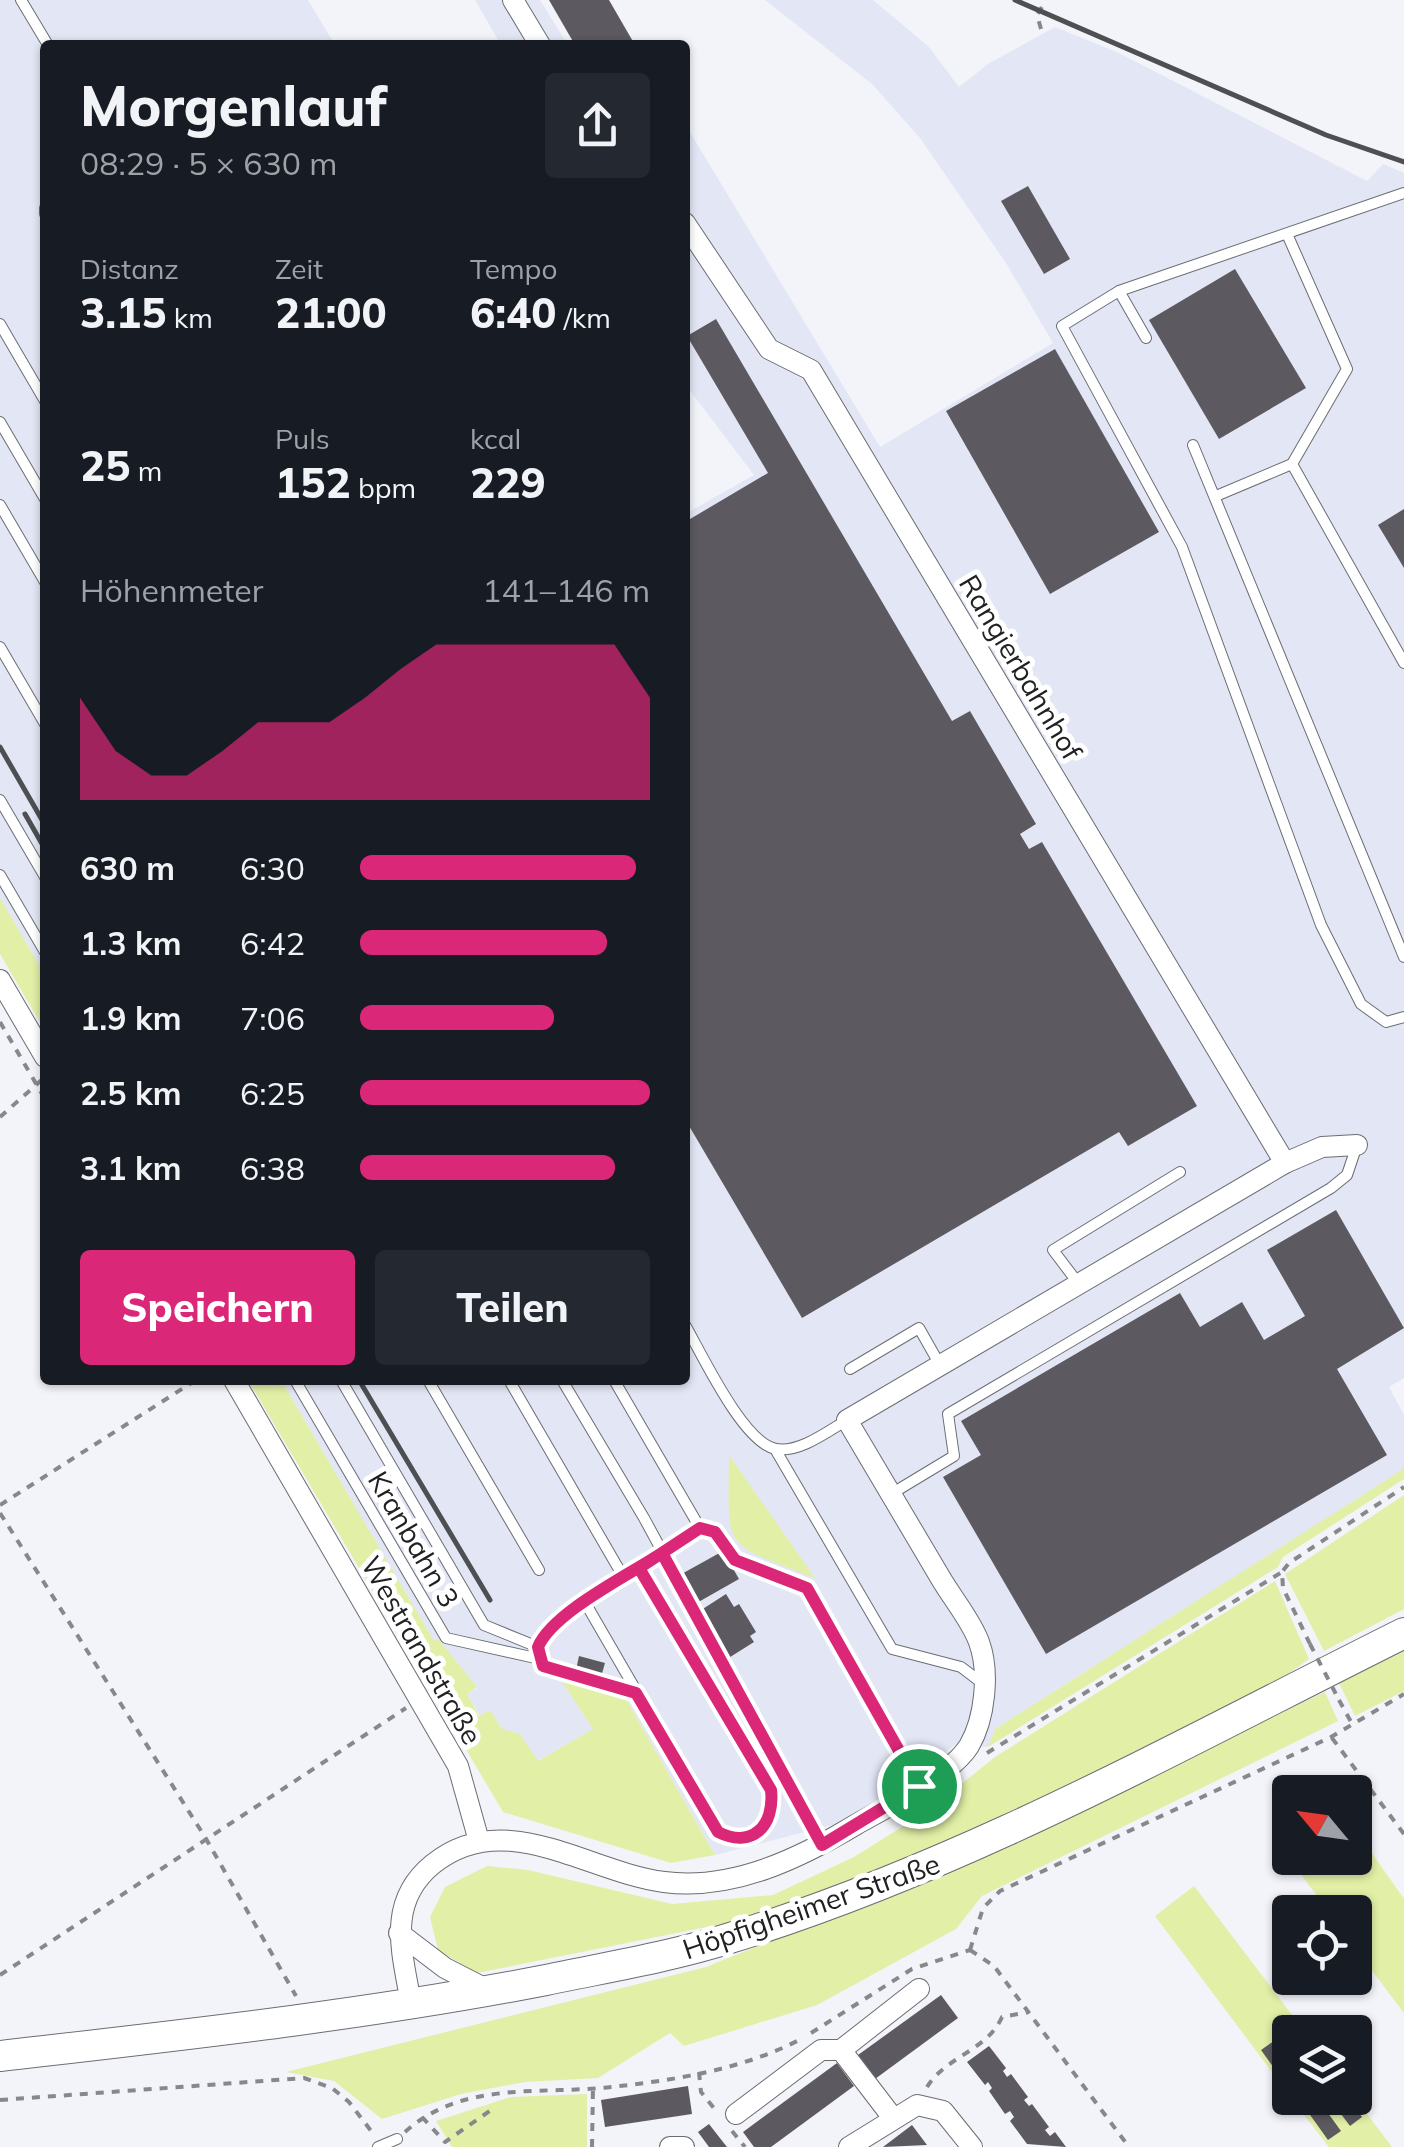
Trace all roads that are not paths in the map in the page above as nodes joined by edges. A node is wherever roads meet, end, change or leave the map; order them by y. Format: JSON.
{"nodes":[{"id":1,"x":21,"y":0,"type":"edge"},
{"id":2,"x":513,"y":0,"type":"edge"},
{"id":3,"x":45,"y":40,"type":"edge"},
{"id":4,"x":537,"y":40,"type":"edge"},
{"id":5,"x":1404,"y":193,"type":"edge"},
{"id":6,"x":690,"y":231,"type":"edge"},
{"id":7,"x":1287,"y":234,"type":"junction"},
{"id":8,"x":1119,"y":291,"type":"junction"},
{"id":9,"x":0,"y":324,"type":"edge"},
{"id":10,"x":1146,"y":338,"type":"dead end"},
{"id":11,"x":40,"y":392,"type":"edge"},
{"id":12,"x":0,"y":422,"type":"edge"},
{"id":13,"x":1193,"y":445,"type":"dead end"},
{"id":14,"x":1292,"y":464,"type":"junction"},
{"id":15,"x":40,"y":490,"type":"edge"},
{"id":16,"x":1216,"y":496,"type":"junction"},
{"id":17,"x":0,"y":505,"type":"edge"},
{"id":18,"x":40,"y":573,"type":"edge"},
{"id":19,"x":0,"y":647,"type":"edge"},
{"id":20,"x":1404,"y":663,"type":"edge"},
{"id":21,"x":40,"y":715,"type":"edge"},
{"id":22,"x":0,"y":800,"type":"edge"},
{"id":23,"x":40,"y":868,"type":"edge"},
{"id":24,"x":0,"y":876,"type":"edge"},
{"id":25,"x":1400,"y":937,"type":"edge"},
{"id":26,"x":40,"y":944,"type":"edge"},
{"id":27,"x":1404,"y":956,"type":"edge"},
{"id":28,"x":0,"y":980,"type":"edge"},
{"id":29,"x":1404,"y":1016,"type":"edge"},
{"id":30,"x":40,"y":1048,"type":"edge"},
{"id":31,"x":1357,"y":1144,"type":"joint"},
{"id":32,"x":1286,"y":1163,"type":"junction"},
{"id":33,"x":1180,"y":1172,"type":"dead end"},
{"id":34,"x":1078,"y":1282,"type":"junction"},
{"id":35,"x":690,"y":1334,"type":"edge"},
{"id":36,"x":940,"y":1364,"type":"junction"},
{"id":37,"x":850,"y":1369,"type":"dead end"},
{"id":38,"x":237,"y":1385,"type":"edge"},
{"id":39,"x":298,"y":1385,"type":"edge"},
{"id":40,"x":344,"y":1385,"type":"edge"},
{"id":41,"x":431,"y":1385,"type":"edge"},
{"id":42,"x":512,"y":1385,"type":"edge"},
{"id":43,"x":565,"y":1385,"type":"edge"},
{"id":44,"x":617,"y":1385,"type":"edge"},
{"id":45,"x":847,"y":1420,"type":"junction"},
{"id":46,"x":775,"y":1449,"type":"junction"},
{"id":47,"x":890,"y":1494,"type":"junction"},
{"id":48,"x":700,"y":1528,"type":"junction"},
{"id":49,"x":662,"y":1553,"type":"junction"},
{"id":50,"x":639,"y":1568,"type":"junction"},
{"id":51,"x":539,"y":1570,"type":"dead end"},
{"id":52,"x":624,"y":1578,"type":"junction"},
{"id":53,"x":586,"y":1604,"type":"junction"},
{"id":54,"x":1404,"y":1634,"type":"edge"},
{"id":55,"x":539,"y":1653,"type":"junction"},
{"id":56,"x":984,"y":1684,"type":"junction"},
{"id":57,"x":636,"y":1693,"type":"junction"},
{"id":58,"x":919,"y":1786,"type":"junction"},
{"id":59,"x":478,"y":1840,"type":"junction"},
{"id":60,"x":822,"y":1845,"type":"junction"},
{"id":61,"x":399,"y":1934,"type":"junction"},
{"id":62,"x":919,"y":1989,"type":"dead end"},
{"id":63,"x":490,"y":1991,"type":"junction"},
{"id":64,"x":411,"y":2004,"type":"junction"},
{"id":65,"x":841,"y":2050,"type":"junction"},
{"id":66,"x":0,"y":2056,"type":"edge"},
{"id":67,"x":736,"y":2114,"type":"dead end"},
{"id":68,"x":893,"y":2118,"type":"junction"},
{"id":69,"x":397,"y":2139,"type":"road end"},
{"id":70,"x":378,"y":2147,"type":"edge"},
{"id":71,"x":670,"y":2147,"type":"edge"},
{"id":72,"x":684,"y":2147,"type":"edge"},
{"id":73,"x":848,"y":2147,"type":"edge"},
{"id":74,"x":972,"y":2147,"type":"edge"}],
"edges":[{"from":1,"to":3,"type":"lane"},
{"from":2,"to":4,"type":"street"},
{"from":5,"to":7,"type":"lane"},
{"from":6,"to":32,"type":"street","name":"Rangierbahnhof"},
{"from":7,"to":8,"type":"lane"},
{"from":7,"to":14,"type":"lane"},
{"from":8,"to":10,"type":"lane"},
{"from":8,"to":29,"type":"lane"},
{"from":9,"to":11,"type":"lane"},
{"from":12,"to":15,"type":"lane"},
{"from":13,"to":16,"type":"lane"},
{"from":14,"to":16,"type":"lane"},
{"from":14,"to":20,"type":"lane"},
{"from":16,"to":25,"type":"lane"},
{"from":17,"to":18,"type":"lane"},
{"from":19,"to":21,"type":"lane"},
{"from":22,"to":23,"type":"lane"},
{"from":24,"to":26,"type":"lane"},
{"from":25,"to":27,"type":"lane"},
{"from":28,"to":30,"type":"street"},
{"from":31,"to":32,"type":"street"},
{"from":31,"to":47,"type":"lane"},
{"from":32,"to":34,"type":"street"},
{"from":33,"to":34,"type":"lane"},
{"from":34,"to":36,"type":"street"},
{"from":35,"to":46,"type":"lane"},
{"from":36,"to":37,"type":"lane"},
{"from":36,"to":45,"type":"street"},
{"from":38,"to":59,"type":"street","name":"Westrandstraße"},
{"from":39,"to":55,"type":"lane","name":"Kranbahn 3"},
{"from":40,"to":55,"type":"lane","name":"Kranbahn 3"},
{"from":41,"to":51,"type":"lane"},
{"from":42,"to":52,"type":"lane"},
{"from":43,"to":49,"type":"lane"},
{"from":44,"to":48,"type":"lane"},
{"from":45,"to":46,"type":"lane"},
{"from":45,"to":47,"type":"street"},
{"from":46,"to":56,"type":"lane"},
{"from":47,"to":56,"type":"street"},
{"from":48,"to":49,"type":"lane"},
{"from":48,"to":58,"type":"lane"},
{"from":49,"to":50,"type":"lane"},
{"from":49,"to":60,"type":"lane"},
{"from":50,"to":52,"type":"lane"},
{"from":50,"to":57,"type":"lane"},
{"from":52,"to":53,"type":"lane"},
{"from":53,"to":55,"type":"lane"},
{"from":53,"to":57,"type":"lane"},
{"from":54,"to":63,"type":"main road","name":"Höpfigheimer Straße"},
{"from":55,"to":57,"type":"lane"},
{"from":56,"to":58,"type":"street"},
{"from":58,"to":60,"type":"street"},
{"from":59,"to":60,"type":"street"},
{"from":59,"to":61,"type":"street"},
{"from":61,"to":63,"type":"street"},
{"from":61,"to":64,"type":"street"},
{"from":62,"to":65,"type":"street"},
{"from":63,"to":64,"type":"main road","name":"Höpfigheimer Straße"},
{"from":64,"to":66,"type":"main road","name":"Höpfigheimer Straße"},
{"from":65,"to":67,"type":"street"},
{"from":65,"to":68,"type":"street"},
{"from":68,"to":73,"type":"street"},
{"from":68,"to":74,"type":"street"},
{"from":69,"to":70,"type":"lane"},
{"from":71,"to":72,"type":"street"}]}
